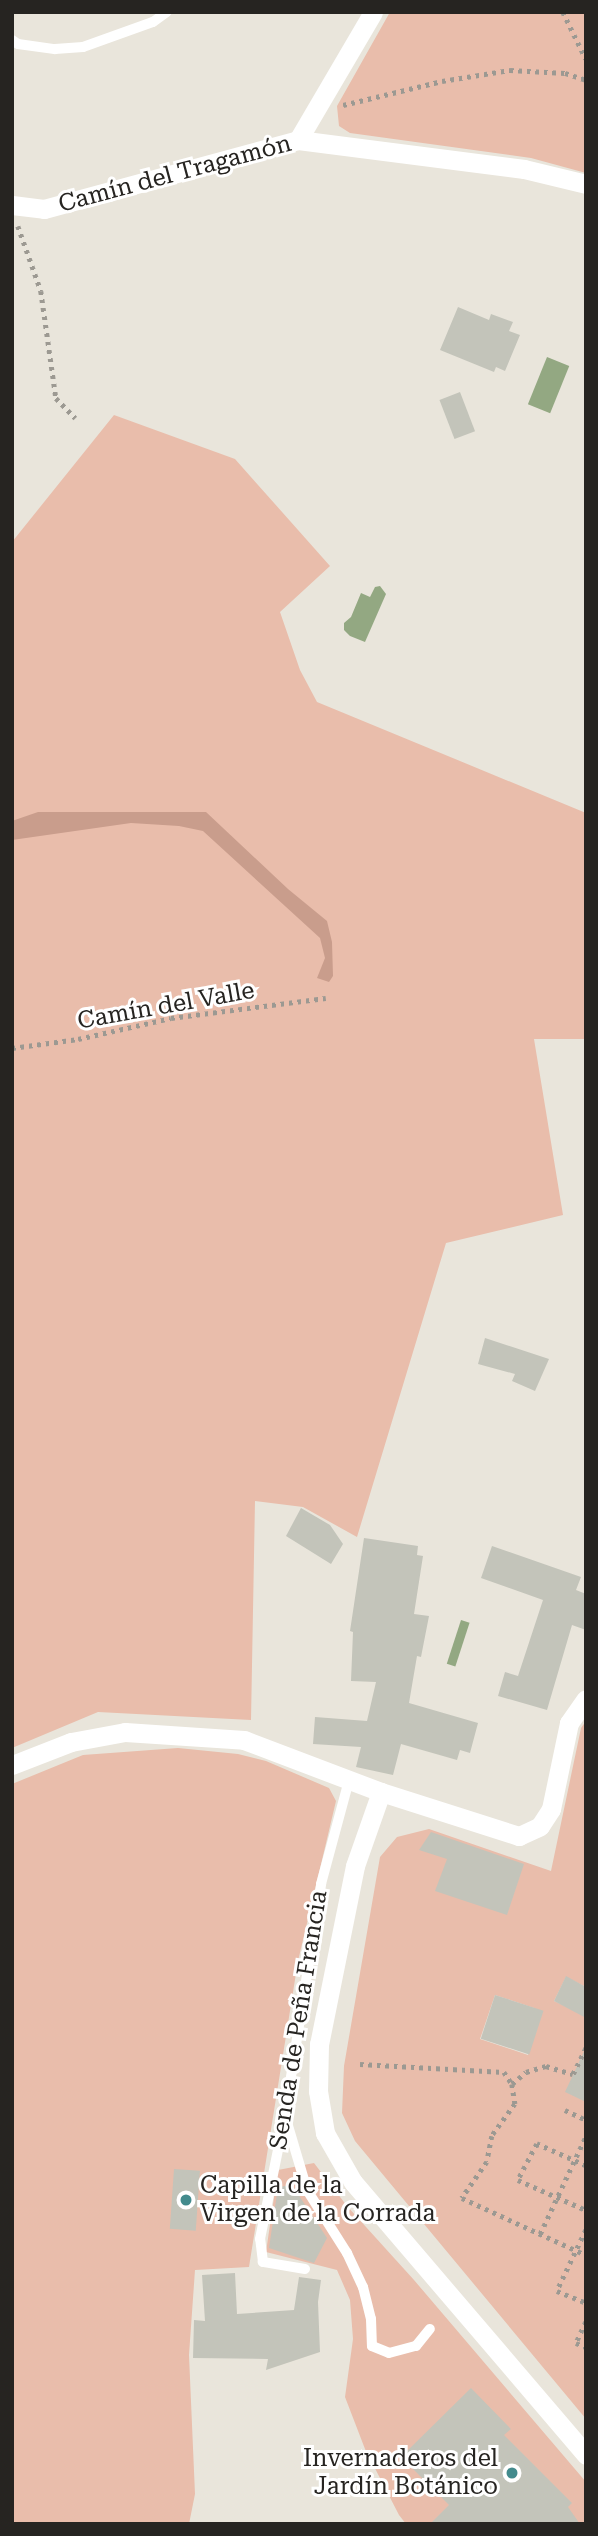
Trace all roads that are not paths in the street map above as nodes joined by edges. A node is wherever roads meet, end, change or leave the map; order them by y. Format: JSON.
{"nodes":[{"id":1,"x":167,"y":12,"type":"edge"},
{"id":2,"x":373,"y":12,"type":"edge"},
{"id":3,"x":12,"y":40,"type":"edge"},
{"id":4,"x":298,"y":140,"type":"junction"},
{"id":5,"x":586,"y":184,"type":"edge"},
{"id":6,"x":14,"y":213,"type":"edge"},
{"id":7,"x":586,"y":1699,"type":"edge"},
{"id":8,"x":12,"y":1765,"type":"edge"},
{"id":9,"x":349,"y":1779,"type":"junction"},
{"id":10,"x":381,"y":1792,"type":"junction"},
{"id":11,"x":285,"y":2115,"type":"junction"},
{"id":12,"x":304,"y":2269,"type":"dead end"},
{"id":13,"x":430,"y":2329,"type":"dead end"},
{"id":14,"x":586,"y":2455,"type":"edge"}],
"edges":[{"from":1,"to":3,"type":"lane"},
{"from":2,"to":4,"type":"street"},
{"from":4,"to":5,"type":"street","name":"Camín del Tragamón"},
{"from":4,"to":6,"type":"street","name":"Camín del Tragamón"},
{"from":7,"to":10,"type":"street"},
{"from":8,"to":9,"type":"street"},
{"from":9,"to":10,"type":"street"},
{"from":9,"to":11,"type":"lane","name":"Senda de Peña Francia"},
{"from":10,"to":14,"type":"street"},
{"from":11,"to":12,"type":"lane","name":"Senda de Peña Francia"},
{"from":11,"to":13,"type":"lane"}]}
